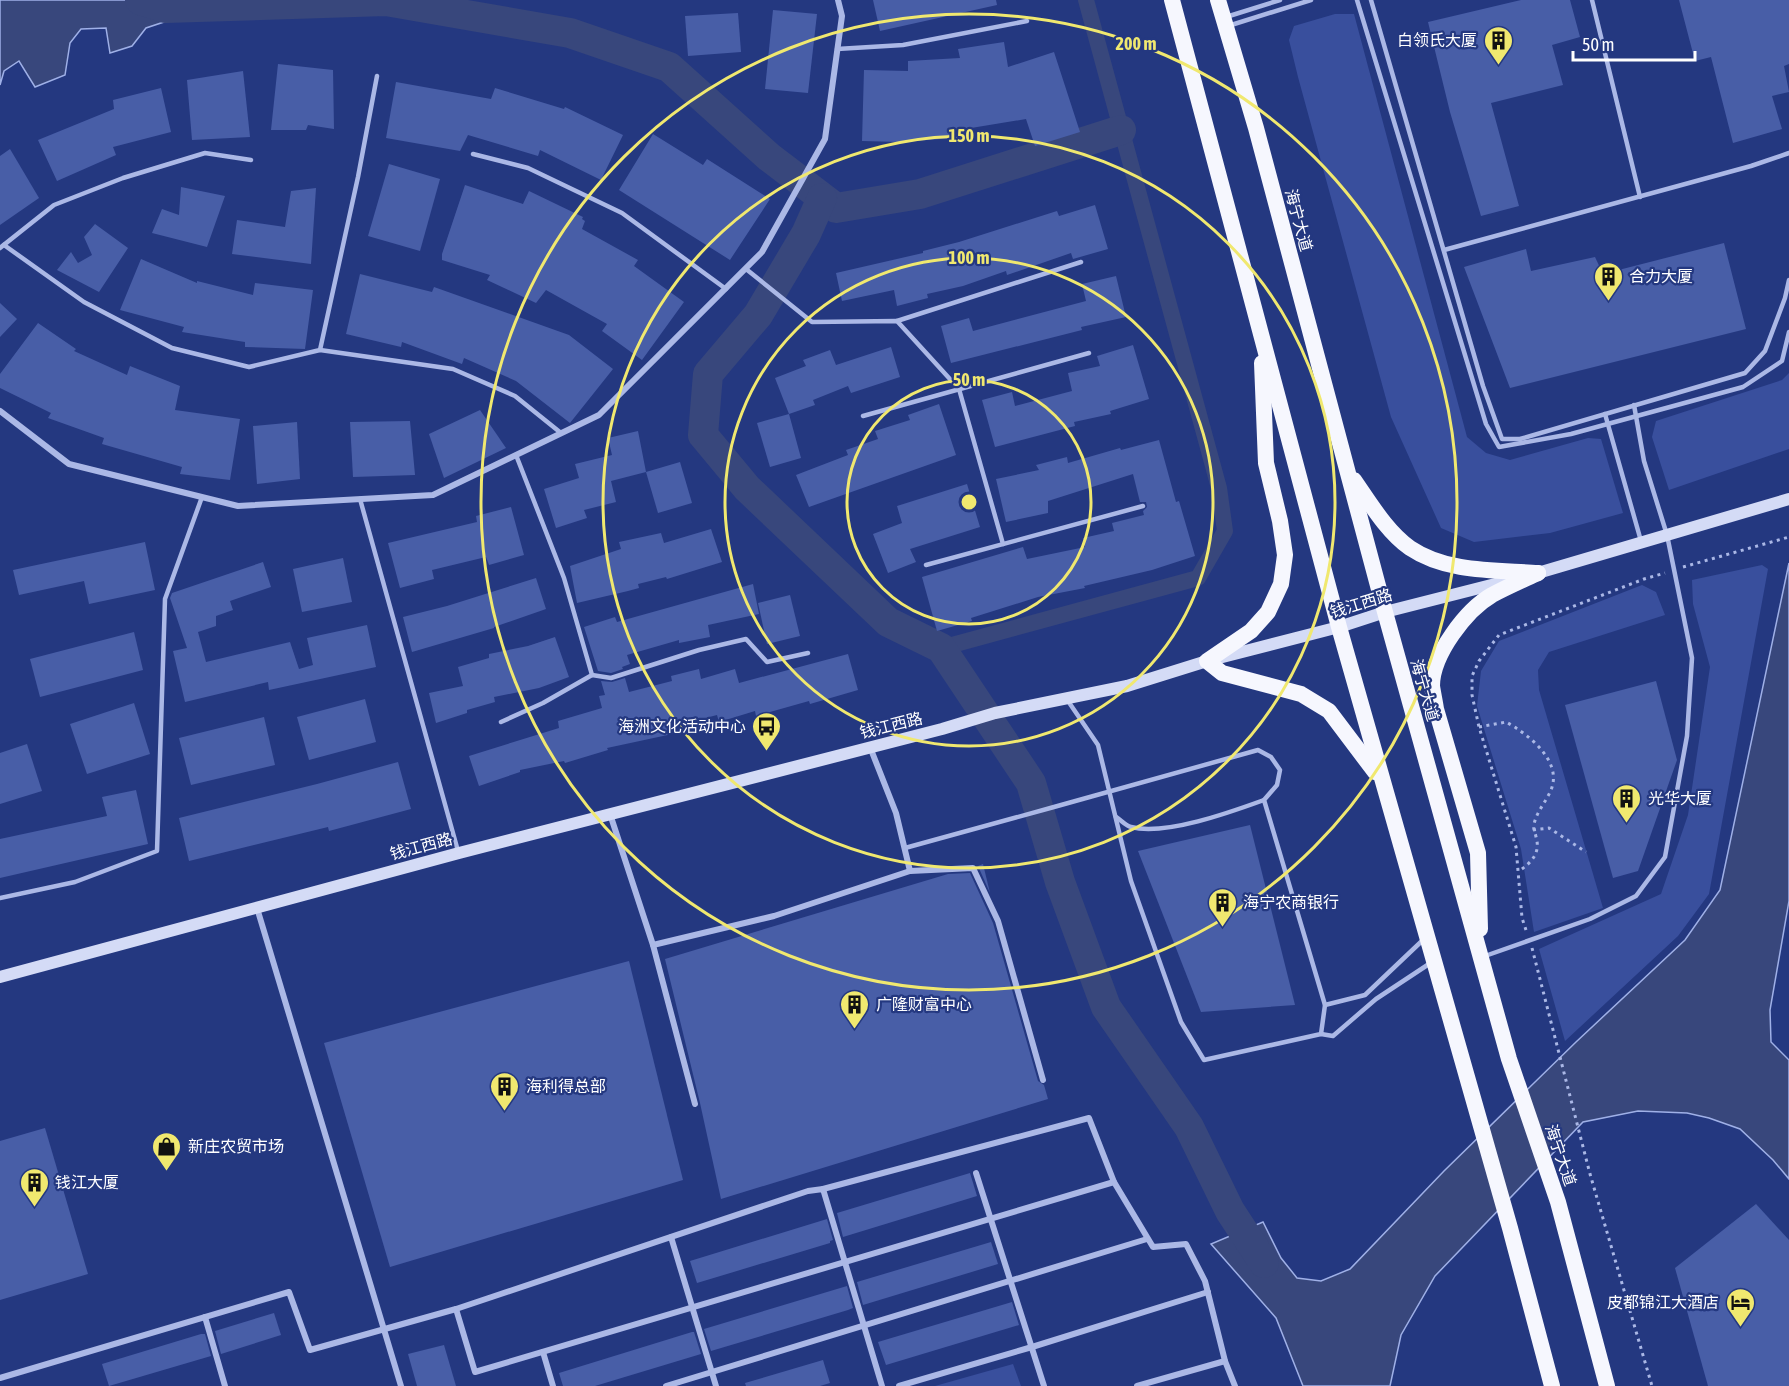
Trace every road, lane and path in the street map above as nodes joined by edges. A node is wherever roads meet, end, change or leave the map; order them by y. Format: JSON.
{"nodes":[{"id":1,"x":838,"y":0,"type":"edge"},
{"id":2,"x":1172,"y":0,"type":"edge"},
{"id":3,"x":1218,"y":0,"type":"edge"},
{"id":4,"x":1280,"y":0,"type":"edge"},
{"id":5,"x":1311,"y":0,"type":"edge"},
{"id":6,"x":1357,"y":0,"type":"edge"},
{"id":7,"x":1371,"y":0,"type":"edge"},
{"id":8,"x":1592,"y":0,"type":"edge"},
{"id":9,"x":1027,"y":21,"type":"dead end"},
{"id":10,"x":1224,"y":22,"type":"junction"},
{"id":11,"x":837,"y":49,"type":"junction"},
{"id":12,"x":377,"y":76,"type":"dead end"},
{"id":13,"x":1789,"y":153,"type":"edge"},
{"id":14,"x":473,"y":154,"type":"dead end"},
{"id":15,"x":251,"y":160,"type":"dead end"},
{"id":16,"x":1640,"y":197,"type":"junction"},
{"id":17,"x":2,"y":246,"type":"edge"},
{"id":18,"x":1444,"y":250,"type":"junction"},
{"id":19,"x":1081,"y":262,"type":"dead end"},
{"id":20,"x":746,"y":269,"type":"junction"},
{"id":21,"x":1789,"y":280,"type":"edge"},
{"id":22,"x":726,"y":289,"type":"junction"},
{"id":23,"x":897,"y":321,"type":"junction"},
{"id":24,"x":1789,"y":332,"type":"edge"},
{"id":25,"x":1261,"y":333,"type":"junction"},
{"id":26,"x":320,"y":350,"type":"junction"},
{"id":27,"x":1089,"y":353,"type":"dead end"},
{"id":28,"x":959,"y":389,"type":"junction"},
{"id":29,"x":1634,"y":405,"type":"junction"},
{"id":30,"x":0,"y":411,"type":"edge"},
{"id":31,"x":1605,"y":414,"type":"junction"},
{"id":32,"x":863,"y":416,"type":"dead end"},
{"id":33,"x":1635,"y":417,"type":"junction"},
{"id":34,"x":1608,"y":424,"type":"junction"},
{"id":35,"x":561,"y":433,"type":"junction"},
{"id":36,"x":516,"y":455,"type":"junction"},
{"id":37,"x":1347,"y":471,"type":"junction"},
{"id":38,"x":202,"y":497,"type":"junction"},
{"id":39,"x":360,"y":499,"type":"junction"},
{"id":40,"x":1789,"y":499,"type":"edge"},
{"id":41,"x":1143,"y":506,"type":"dead end"},
{"id":42,"x":1667,"y":535,"type":"junction"},
{"id":43,"x":1788,"y":537,"type":"edge"},
{"id":44,"x":1641,"y":542,"type":"junction"},
{"id":45,"x":1003,"y":544,"type":"junction"},
{"id":46,"x":926,"y":565,"type":"dead end"},
{"id":47,"x":1674,"y":570,"type":"junction"},
{"id":48,"x":1538,"y":573,"type":"junction"},
{"id":49,"x":1384,"y":612,"type":"junction"},
{"id":50,"x":1339,"y":627,"type":"junction"},
{"id":51,"x":808,"y":653,"type":"dead end"},
{"id":52,"x":1207,"y":661,"type":"junction"},
{"id":53,"x":592,"y":675,"type":"junction"},
{"id":54,"x":1066,"y":699,"type":"junction"},
{"id":55,"x":501,"y":722,"type":"dead end"},
{"id":56,"x":1479,"y":727,"type":"junction"},
{"id":57,"x":870,"y":747,"type":"junction"},
{"id":58,"x":1383,"y":784,"type":"junction"},
{"id":59,"x":1109,"y":792,"type":"junction"},
{"id":60,"x":1264,"y":800,"type":"junction"},
{"id":61,"x":610,"y":814,"type":"junction"},
{"id":62,"x":1115,"y":816,"type":"junction"},
{"id":63,"x":1533,"y":830,"type":"junction"},
{"id":64,"x":905,"y":848,"type":"junction"},
{"id":65,"x":1586,"y":852,"type":"dead end"},
{"id":66,"x":459,"y":853,"type":"junction"},
{"id":67,"x":910,"y":871,"type":"junction"},
{"id":68,"x":1519,"y":871,"type":"junction"},
{"id":69,"x":0,"y":898,"type":"edge"},
{"id":70,"x":257,"y":908,"type":"junction"},
{"id":71,"x":1426,"y":937,"type":"junction"},
{"id":72,"x":1530,"y":940,"type":"junction"},
{"id":73,"x":653,"y":945,"type":"junction"},
{"id":74,"x":1481,"y":957,"type":"junction"},
{"id":75,"x":1433,"y":961,"type":"junction"},
{"id":76,"x":0,"y":976,"type":"edge"},
{"id":77,"x":1325,"y":1005,"type":"junction"},
{"id":78,"x":1322,"y":1034,"type":"junction"},
{"id":79,"x":1043,"y":1080,"type":"dead end"},
{"id":80,"x":695,"y":1104,"type":"dead end"},
{"id":81,"x":976,"y":1173,"type":"dead end"},
{"id":82,"x":1114,"y":1182,"type":"junction"},
{"id":83,"x":823,"y":1189,"type":"junction"},
{"id":84,"x":991,"y":1218,"type":"junction"},
{"id":85,"x":671,"y":1237,"type":"junction"},
{"id":86,"x":1147,"y":1239,"type":"junction"},
{"id":87,"x":845,"y":1262,"type":"junction"},
{"id":88,"x":1010,"y":1281,"type":"junction"},
{"id":89,"x":1208,"y":1292,"type":"junction"},
{"id":90,"x":692,"y":1307,"type":"junction"},
{"id":91,"x":456,"y":1309,"type":"junction"},
{"id":92,"x":205,"y":1317,"type":"junction"},
{"id":93,"x":864,"y":1325,"type":"junction"},
{"id":94,"x":384,"y":1328,"type":"junction"},
{"id":95,"x":1032,"y":1347,"type":"junction"},
{"id":96,"x":543,"y":1352,"type":"junction"},
{"id":97,"x":1226,"y":1361,"type":"junction"},
{"id":98,"x":712,"y":1372,"type":"junction"},
{"id":99,"x":0,"y":1378,"type":"edge"},
{"id":100,"x":225,"y":1386,"type":"edge"},
{"id":101,"x":401,"y":1386,"type":"edge"},
{"id":102,"x":553,"y":1386,"type":"edge"},
{"id":103,"x":666,"y":1386,"type":"edge"},
{"id":104,"x":716,"y":1386,"type":"edge"},
{"id":105,"x":882,"y":1386,"type":"edge"},
{"id":106,"x":899,"y":1386,"type":"edge"},
{"id":107,"x":1044,"y":1386,"type":"edge"},
{"id":108,"x":1137,"y":1386,"type":"edge"},
{"id":109,"x":1235,"y":1386,"type":"edge"},
{"id":110,"x":1552,"y":1386,"type":"edge"},
{"id":111,"x":1607,"y":1386,"type":"edge"},
{"id":112,"x":1652,"y":1386,"type":"edge"}],
"edges":[{"from":1,"to":11,"type":"street"},
{"from":2,"to":25,"type":"highway"},
{"from":3,"to":10,"type":"highway","name":"海宁大道"},
{"from":4,"to":10,"type":"lane"},
{"from":5,"to":10,"type":"lane"},
{"from":6,"to":34,"type":"lane"},
{"from":7,"to":18,"type":"lane"},
{"from":8,"to":16,"type":"lane"},
{"from":9,"to":11,"type":"lane"},
{"from":10,"to":37,"type":"highway","name":"海宁大道"},
{"from":11,"to":20,"type":"street"},
{"from":12,"to":26,"type":"lane"},
{"from":13,"to":16,"type":"lane"},
{"from":14,"to":22,"type":"lane"},
{"from":15,"to":17,"type":"lane"},
{"from":16,"to":18,"type":"lane"},
{"from":17,"to":26,"type":"lane"},
{"from":18,"to":31,"type":"lane"},
{"from":19,"to":23,"type":"lane"},
{"from":20,"to":22,"type":"street"},
{"from":20,"to":23,"type":"lane"},
{"from":21,"to":29,"type":"lane"},
{"from":22,"to":35,"type":"street"},
{"from":23,"to":28,"type":"lane"},
{"from":24,"to":33,"type":"lane"},
{"from":25,"to":50,"type":"highway"},
{"from":25,"to":52,"type":"highway"},
{"from":26,"to":35,"type":"lane"},
{"from":27,"to":28,"type":"lane"},
{"from":28,"to":32,"type":"lane"},
{"from":28,"to":45,"type":"lane"},
{"from":29,"to":31,"type":"lane"},
{"from":29,"to":33,"type":"lane"},
{"from":30,"to":38,"type":"street"},
{"from":31,"to":34,"type":"lane"},
{"from":33,"to":34,"type":"lane"},
{"from":33,"to":42,"type":"lane"},
{"from":34,"to":44,"type":"lane"},
{"from":35,"to":36,"type":"street"},
{"from":36,"to":39,"type":"street"},
{"from":36,"to":53,"type":"lane"},
{"from":37,"to":48,"type":"highway"},
{"from":37,"to":49,"type":"highway","name":"海宁大道"},
{"from":38,"to":39,"type":"street"},
{"from":38,"to":69,"type":"lane"},
{"from":39,"to":66,"type":"lane"},
{"from":40,"to":42,"type":"main road","name":"钱江西路"},
{"from":41,"to":45,"type":"lane"},
{"from":42,"to":44,"type":"main road","name":"钱江西路"},
{"from":42,"to":47,"type":"lane"},
{"from":43,"to":47,"type":"path"},
{"from":44,"to":48,"type":"main road","name":"钱江西路"},
{"from":45,"to":46,"type":"lane"},
{"from":47,"to":56,"type":"path"},
{"from":47,"to":72,"type":"lane"},
{"from":48,"to":49,"type":"main road","name":"钱江西路"},
{"from":48,"to":74,"type":"highway"},
{"from":49,"to":50,"type":"main road","name":"钱江西路"},
{"from":49,"to":74,"type":"highway","name":"海宁大道"},
{"from":50,"to":52,"type":"main road","name":"钱江西路"},
{"from":50,"to":58,"type":"highway"},
{"from":51,"to":53,"type":"lane"},
{"from":52,"to":54,"type":"main road","name":"钱江西路"},
{"from":52,"to":58,"type":"highway"},
{"from":53,"to":55,"type":"lane"},
{"from":54,"to":57,"type":"main road","name":"钱江西路"},
{"from":54,"to":59,"type":"lane"},
{"from":56,"to":63,"type":"path"},
{"from":56,"to":68,"type":"path"},
{"from":57,"to":61,"type":"main road","name":"钱江西路"},
{"from":57,"to":64,"type":"street"},
{"from":58,"to":71,"type":"highway"},
{"from":59,"to":60,"type":"lane"},
{"from":59,"to":62,"type":"lane"},
{"from":59,"to":64,"type":"lane"},
{"from":60,"to":62,"type":"lane"},
{"from":60,"to":77,"type":"lane"},
{"from":61,"to":66,"type":"main road","name":"钱江西路"},
{"from":61,"to":73,"type":"street"},
{"from":62,"to":78,"type":"lane"},
{"from":63,"to":65,"type":"path"},
{"from":63,"to":68,"type":"path"},
{"from":64,"to":67,"type":"street"},
{"from":66,"to":70,"type":"main road","name":"钱江西路"},
{"from":67,"to":73,"type":"street"},
{"from":67,"to":79,"type":"street"},
{"from":68,"to":72,"type":"path"},
{"from":70,"to":76,"type":"main road","name":"钱江西路"},
{"from":70,"to":94,"type":"street"},
{"from":71,"to":75,"type":"highway"},
{"from":71,"to":77,"type":"lane"},
{"from":72,"to":74,"type":"lane"},
{"from":72,"to":112,"type":"path"},
{"from":73,"to":80,"type":"street"},
{"from":74,"to":111,"type":"highway","name":"海宁大道"},
{"from":75,"to":78,"type":"lane"},
{"from":75,"to":110,"type":"highway"},
{"from":77,"to":78,"type":"lane"},
{"from":81,"to":84,"type":"street"},
{"from":82,"to":83,"type":"street"},
{"from":82,"to":84,"type":"street"},
{"from":82,"to":86,"type":"street"},
{"from":83,"to":85,"type":"street"},
{"from":83,"to":87,"type":"street"},
{"from":84,"to":87,"type":"street"},
{"from":84,"to":88,"type":"street"},
{"from":85,"to":90,"type":"street"},
{"from":85,"to":91,"type":"street"},
{"from":86,"to":88,"type":"street"},
{"from":86,"to":89,"type":"street"},
{"from":87,"to":90,"type":"street"},
{"from":87,"to":93,"type":"street"},
{"from":88,"to":93,"type":"street"},
{"from":88,"to":95,"type":"street"},
{"from":89,"to":95,"type":"street"},
{"from":89,"to":97,"type":"street"},
{"from":90,"to":96,"type":"street"},
{"from":90,"to":98,"type":"street"},
{"from":91,"to":94,"type":"street"},
{"from":91,"to":96,"type":"street"},
{"from":92,"to":94,"type":"street"},
{"from":92,"to":99,"type":"street"},
{"from":92,"to":100,"type":"street"},
{"from":93,"to":98,"type":"street"},
{"from":93,"to":105,"type":"street"},
{"from":94,"to":101,"type":"street"},
{"from":95,"to":106,"type":"street"},
{"from":95,"to":107,"type":"street"},
{"from":96,"to":102,"type":"street"},
{"from":97,"to":108,"type":"street"},
{"from":97,"to":109,"type":"street"},
{"from":98,"to":103,"type":"street"},
{"from":98,"to":104,"type":"street"}]}
